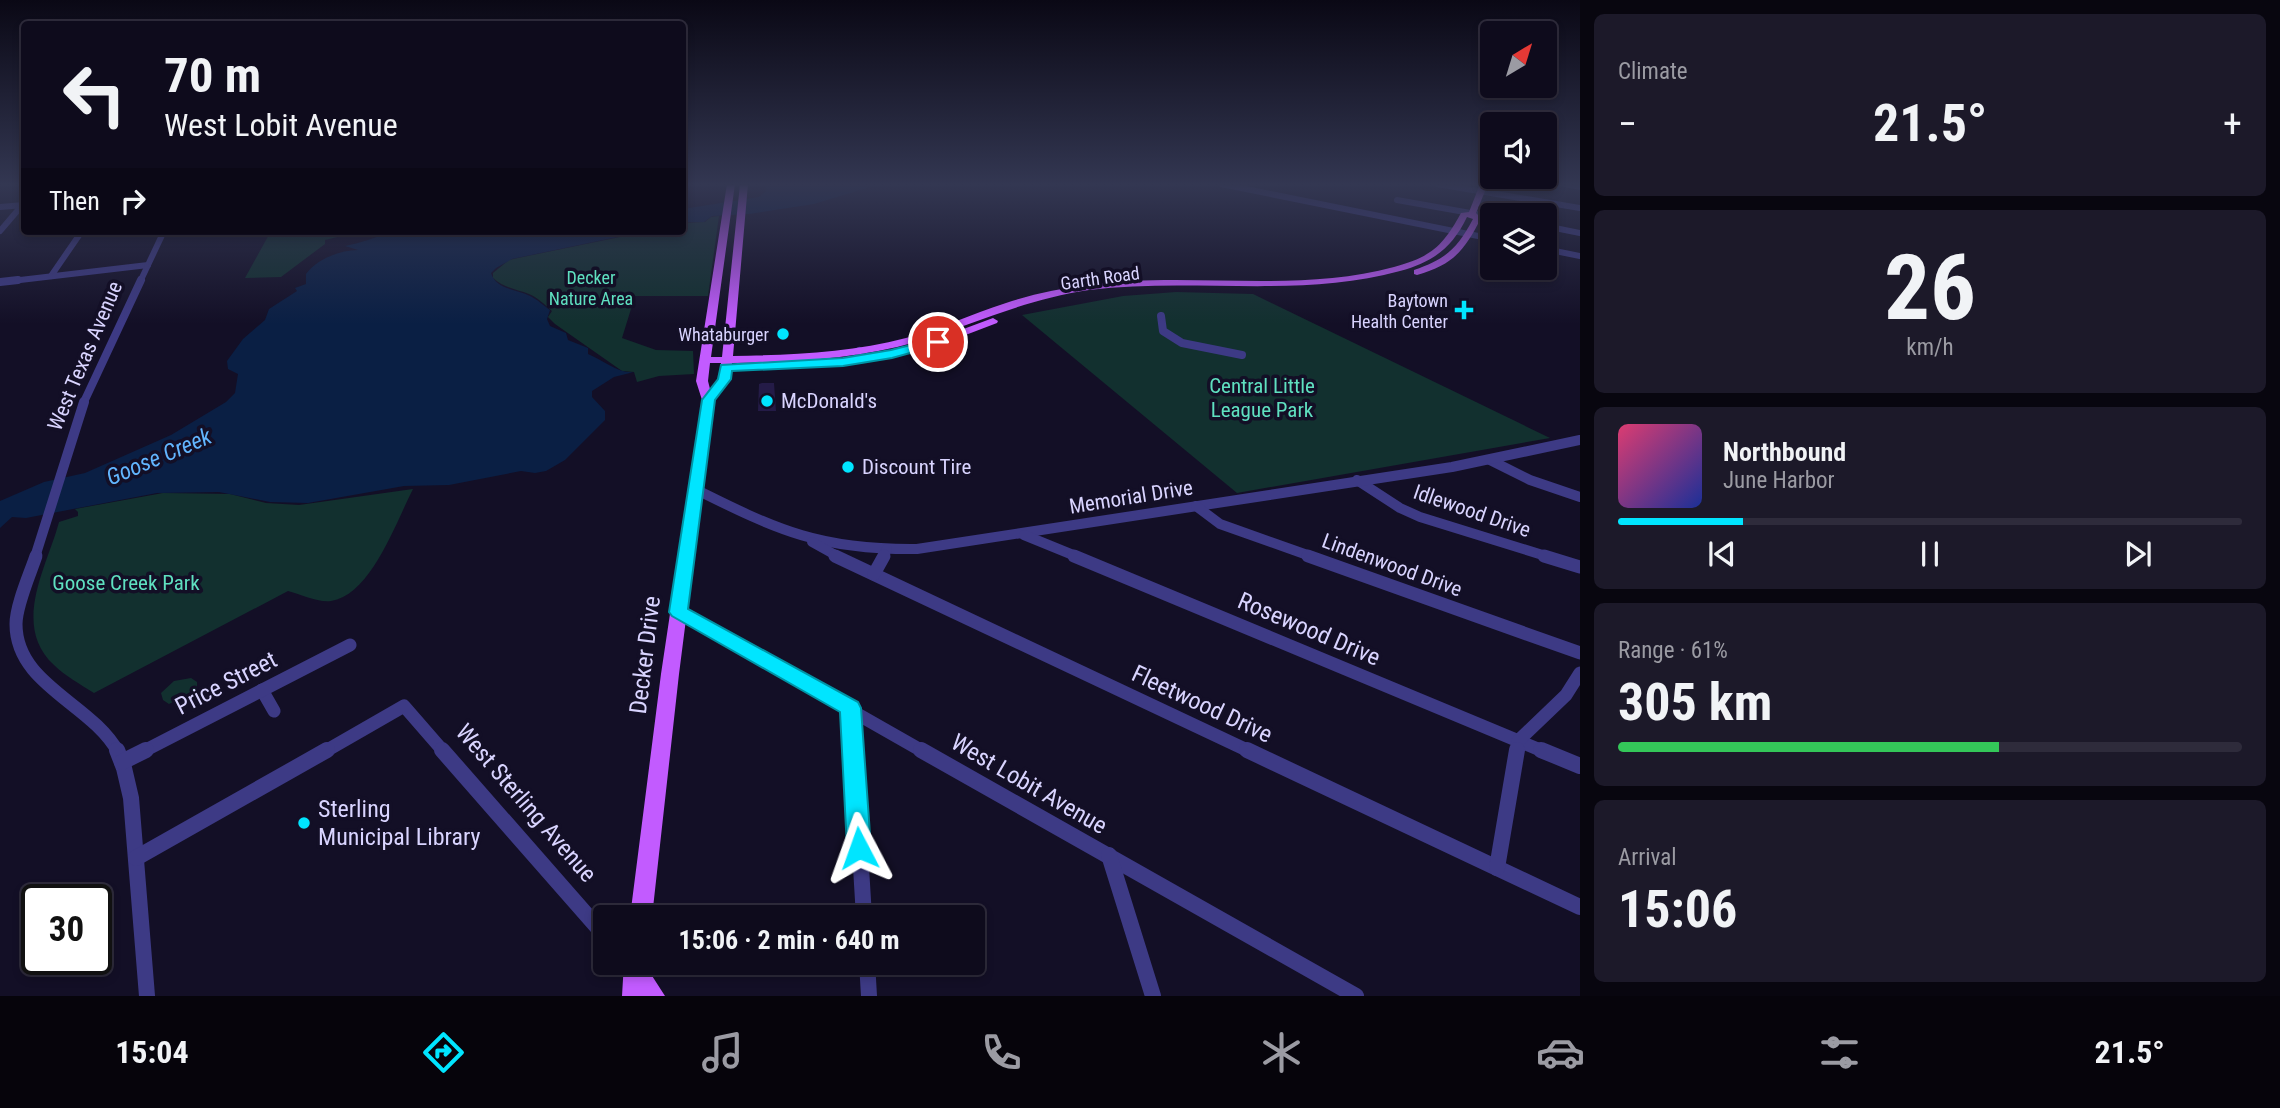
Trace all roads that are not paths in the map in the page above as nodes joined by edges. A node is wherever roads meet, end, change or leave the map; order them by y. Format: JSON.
{"nodes":[{"id":1,"x":725,"y":230,"type":"edge"},
{"id":2,"x":740,"y":230,"type":"edge"},
{"id":3,"x":1471,"y":230,"type":"edge"},
{"id":4,"x":1457,"y":231,"type":"joint"},
{"id":5,"x":1469,"y":234,"type":"junction"},
{"id":6,"x":79,"y":235,"type":"edge"},
{"id":7,"x":162,"y":235,"type":"edge"},
{"id":8,"x":1480,"y":236,"type":"edge"},
{"id":9,"x":1557,"y":251,"type":"edge"},
{"id":10,"x":1580,"y":256,"type":"edge"},
{"id":11,"x":148,"y":265,"type":"junction"},
{"id":12,"x":1409,"y":265,"type":"junction"},
{"id":13,"x":1423,"y":270,"type":"junction"},
{"id":14,"x":51,"y":276,"type":"junction"},
{"id":15,"x":1343,"y":280,"type":"junction"},
{"id":16,"x":0,"y":282,"type":"edge"},
{"id":17,"x":1177,"y":285,"type":"junction"},
{"id":18,"x":1358,"y":286,"type":"junction"},
{"id":19,"x":1075,"y":294,"type":"junction"},
{"id":20,"x":1000,"y":308,"type":"junction"},
{"id":21,"x":1012,"y":313,"type":"junction"},
{"id":22,"x":1161,"y":316,"type":"dead end"},
{"id":23,"x":926,"y":335,"type":"junction"},
{"id":24,"x":938,"y":342,"type":"junction"},
{"id":25,"x":861,"y":355,"type":"junction"},
{"id":26,"x":1242,"y":355,"type":"dead end"},
{"id":27,"x":704,"y":364,"type":"junction"},
{"id":28,"x":725,"y":364,"type":"junction"},
{"id":29,"x":708,"y":400,"type":"junction"},
{"id":30,"x":1580,"y":440,"type":"edge"},
{"id":31,"x":1490,"y":460,"type":"junction"},
{"id":32,"x":1357,"y":480,"type":"junction"},
{"id":33,"x":695,"y":489,"type":"junction"},
{"id":34,"x":1580,"y":497,"type":"edge"},
{"id":35,"x":1196,"y":506,"type":"junction"},
{"id":36,"x":1021,"y":534,"type":"junction"},
{"id":37,"x":807,"y":539,"type":"junction"},
{"id":38,"x":887,"y":550,"type":"junction"},
{"id":39,"x":1580,"y":567,"type":"edge"},
{"id":40,"x":874,"y":574,"type":"junction"},
{"id":41,"x":678,"y":612,"type":"junction"},
{"id":42,"x":350,"y":645,"type":"dead end"},
{"id":43,"x":1580,"y":653,"type":"edge"},
{"id":44,"x":1580,"y":673,"type":"edge"},
{"id":45,"x":261,"y":691,"type":"junction"},
{"id":46,"x":851,"y":708,"type":"junction"},
{"id":47,"x":274,"y":711,"type":"dead end"},
{"id":48,"x":1518,"y":741,"type":"junction"},
{"id":49,"x":122,"y":762,"type":"junction"},
{"id":50,"x":1580,"y":766,"type":"edge"},
{"id":51,"x":1109,"y":855,"type":"junction"},
{"id":52,"x":136,"y":858,"type":"junction"},
{"id":53,"x":1497,"y":868,"type":"junction"},
{"id":54,"x":642,"y":905,"type":"edge"},
{"id":55,"x":863,"y":905,"type":"edge"},
{"id":56,"x":1580,"y":907,"type":"edge"},
{"id":57,"x":593,"y":922,"type":"edge"},
{"id":58,"x":633,"y":975,"type":"edge"},
{"id":59,"x":639,"y":975,"type":"edge"},
{"id":60,"x":868,"y":975,"type":"edge"},
{"id":61,"x":147,"y":996,"type":"edge"},
{"id":62,"x":634,"y":996,"type":"edge"},
{"id":63,"x":653,"y":996,"type":"edge"},
{"id":64,"x":869,"y":996,"type":"edge"},
{"id":65,"x":1153,"y":996,"type":"edge"},
{"id":66,"x":1356,"y":996,"type":"edge"}],
"edges":[{"from":1,"to":27,"type":"main road","name":"Decker Drive"},
{"from":2,"to":28,"type":"main road","name":"Decker Drive"},
{"from":3,"to":5,"type":"main road","name":"Garth Road"},
{"from":4,"to":5,"type":"street"},
{"from":4,"to":12,"type":"main road","name":"Garth Road"},
{"from":5,"to":8,"type":"street"},
{"from":5,"to":13,"type":"main road","name":"Garth Road"},
{"from":6,"to":14,"type":"street"},
{"from":7,"to":11,"type":"street","name":"West Texas Avenue"},
{"from":9,"to":10,"type":"street"},
{"from":11,"to":14,"type":"street"},
{"from":11,"to":49,"type":"street","name":"West Texas Avenue"},
{"from":12,"to":13,"type":"main road"},
{"from":12,"to":15,"type":"main road","name":"Garth Road"},
{"from":13,"to":18,"type":"main road","name":"Garth Road"},
{"from":14,"to":16,"type":"street"},
{"from":15,"to":17,"type":"main road","name":"Garth Road"},
{"from":15,"to":18,"type":"main road"},
{"from":17,"to":18,"type":"main road","name":"Garth Road"},
{"from":17,"to":19,"type":"main road","name":"Garth Road"},
{"from":19,"to":20,"type":"main road","name":"Garth Road"},
{"from":19,"to":21,"type":"main road","name":"Garth Road"},
{"from":20,"to":21,"type":"main road"},
{"from":20,"to":23,"type":"main road","name":"Garth Road"},
{"from":21,"to":24,"type":"main road","name":"Garth Road"},
{"from":22,"to":26,"type":"street"},
{"from":23,"to":24,"type":"main road"},
{"from":23,"to":25,"type":"main road","name":"Garth Road"},
{"from":24,"to":25,"type":"main road","name":"Garth Road"},
{"from":25,"to":28,"type":"main road","name":"Garth Road"},
{"from":27,"to":28,"type":"main road","name":"Garth Road"},
{"from":27,"to":29,"type":"main road","name":"Decker Drive"},
{"from":28,"to":29,"type":"main road","name":"Decker Drive"},
{"from":29,"to":33,"type":"main road","name":"Decker Drive"},
{"from":30,"to":31,"type":"street","name":"Memorial Drive"},
{"from":31,"to":32,"type":"street","name":"Memorial Drive"},
{"from":31,"to":34,"type":"street"},
{"from":32,"to":35,"type":"street","name":"Memorial Drive"},
{"from":32,"to":39,"type":"street","name":"Idlewood Drive"},
{"from":33,"to":37,"type":"street","name":"Memorial Drive"},
{"from":33,"to":41,"type":"main road","name":"Decker Drive"},
{"from":35,"to":36,"type":"street","name":"Memorial Drive"},
{"from":35,"to":43,"type":"street","name":"Lindenwood Drive"},
{"from":36,"to":38,"type":"street","name":"Memorial Drive"},
{"from":36,"to":48,"type":"street","name":"Rosewood Drive"},
{"from":37,"to":38,"type":"street","name":"Memorial Drive"},
{"from":37,"to":40,"type":"street","name":"Fleetwood Drive"},
{"from":38,"to":40,"type":"street"},
{"from":40,"to":53,"type":"street","name":"Fleetwood Drive"},
{"from":41,"to":46,"type":"street","name":"West Lobit Avenue"},
{"from":41,"to":54,"type":"main road","name":"Decker Drive"},
{"from":42,"to":45,"type":"street","name":"Price Street"},
{"from":44,"to":48,"type":"street"},
{"from":45,"to":47,"type":"street"},
{"from":45,"to":49,"type":"street","name":"Price Street"},
{"from":46,"to":51,"type":"street","name":"West Lobit Avenue"},
{"from":46,"to":55,"type":"street"},
{"from":48,"to":50,"type":"street","name":"Rosewood Drive"},
{"from":48,"to":53,"type":"street"},
{"from":49,"to":52,"type":"street","name":"West Texas Avenue"},
{"from":51,"to":65,"type":"street"},
{"from":51,"to":66,"type":"street","name":"West Lobit Avenue"},
{"from":52,"to":57,"type":"street","name":"West Sterling Avenue"},
{"from":52,"to":61,"type":"street","name":"West Texas Avenue"},
{"from":53,"to":56,"type":"street","name":"Fleetwood Drive"},
{"from":58,"to":62,"type":"main road"},
{"from":59,"to":63,"type":"main road"},
{"from":60,"to":64,"type":"street"}]}
